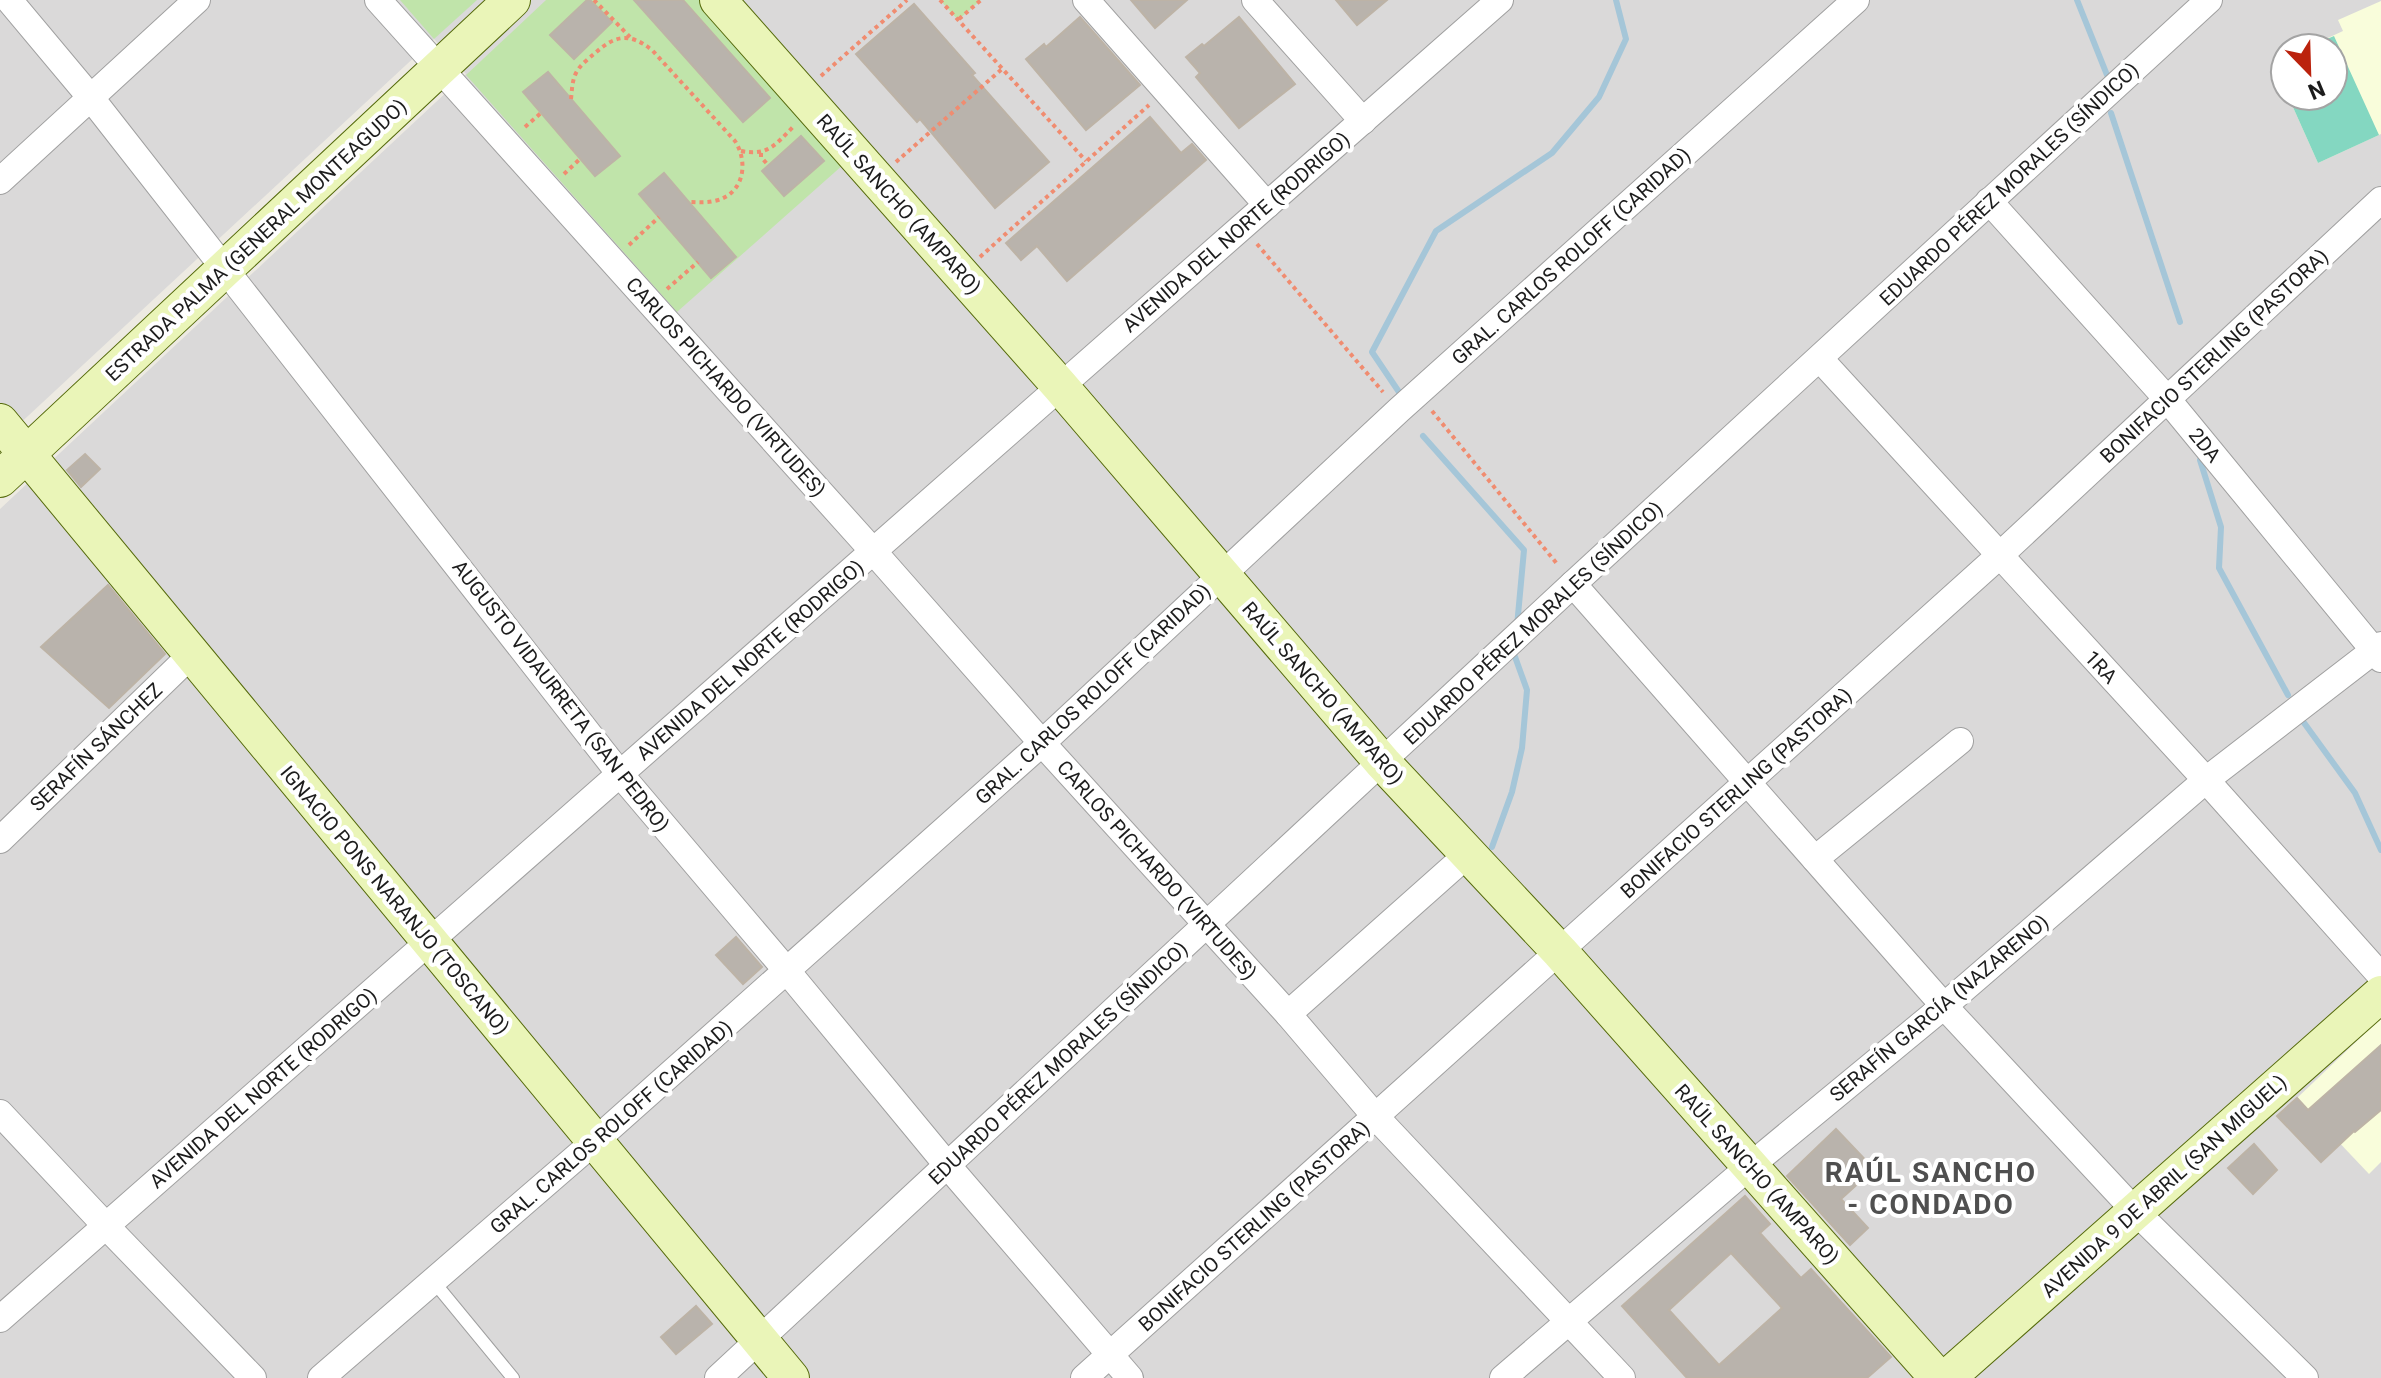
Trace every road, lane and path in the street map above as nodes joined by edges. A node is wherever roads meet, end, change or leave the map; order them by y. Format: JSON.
{"nodes":[{"id":1,"x":9,"y":0,"type":"edge"},
{"id":2,"x":197,"y":0,"type":"edge"},
{"id":3,"x":378,"y":0,"type":"edge"},
{"id":4,"x":512,"y":0,"type":"edge"},
{"id":5,"x":594,"y":0,"type":"edge"},
{"id":6,"x":718,"y":0,"type":"edge"},
{"id":7,"x":907,"y":0,"type":"edge"},
{"id":8,"x":940,"y":0,"type":"edge"},
{"id":9,"x":981,"y":0,"type":"edge"},
{"id":10,"x":1086,"y":0,"type":"edge"},
{"id":11,"x":1255,"y":0,"type":"edge"},
{"id":12,"x":1500,"y":0,"type":"edge"},
{"id":13,"x":1856,"y":0,"type":"edge"},
{"id":14,"x":2209,"y":0,"type":"edge"},
{"id":15,"x":958,"y":20,"type":"junction"},
{"id":16,"x":632,"y":38,"type":"junction"},
{"id":17,"x":439,"y":69,"type":"junction"},
{"id":18,"x":1002,"y":69,"type":"junction"},
{"id":19,"x":1166,"y":90,"type":"junction"},
{"id":20,"x":91,"y":98,"type":"junction"},
{"id":21,"x":571,"y":99,"type":"dead end"},
{"id":22,"x":807,"y":101,"type":"junction"},
{"id":23,"x":1363,"y":121,"type":"junction"},
{"id":24,"x":741,"y":151,"type":"junction"},
{"id":25,"x":761,"y":153,"type":"junction"},
{"id":26,"x":1086,"y":162,"type":"junction"},
{"id":27,"x":768,"y":165,"type":"dead end"},
{"id":28,"x":877,"y":179,"type":"junction"},
{"id":29,"x":0,"y":181,"type":"edge"},
{"id":30,"x":2381,"y":200,"type":"edge"},
{"id":31,"x":1989,"y":201,"type":"junction"},
{"id":32,"x":688,"y":202,"type":"dead end"},
{"id":33,"x":1267,"y":205,"type":"junction"},
{"id":34,"x":659,"y":217,"type":"dead end"},
{"id":35,"x":611,"y":260,"type":"junction"},
{"id":36,"x":698,"y":262,"type":"dead end"},
{"id":37,"x":226,"y":268,"type":"junction"},
{"id":38,"x":961,"y":275,"type":"junction"},
{"id":39,"x":651,"y":304,"type":"junction"},
{"id":40,"x":1820,"y":359,"type":"junction"},
{"id":41,"x":1060,"y":386,"type":"junction"},
{"id":42,"x":2168,"y":400,"type":"junction"},
{"id":43,"x":0,"y":422,"type":"edge"},
{"id":44,"x":27,"y":454,"type":"junction"},
{"id":45,"x":0,"y":479,"type":"edge"},
{"id":46,"x":873,"y":551,"type":"junction"},
{"id":47,"x":1999,"y":556,"type":"junction"},
{"id":48,"x":1222,"y":577,"type":"junction"},
{"id":49,"x":1573,"y":584,"type":"junction"},
{"id":50,"x":2379,"y":651,"type":"edge"},
{"id":51,"x":192,"y":654,"type":"junction"},
{"id":52,"x":1960,"y":741,"type":"dead end"},
{"id":53,"x":1042,"y":743,"type":"junction"},
{"id":54,"x":1383,"y":763,"type":"junction"},
{"id":55,"x":620,"y":774,"type":"junction"},
{"id":56,"x":2206,"y":780,"type":"junction"},
{"id":57,"x":1749,"y":783,"type":"junction"},
{"id":58,"x":0,"y":840,"type":"edge"},
{"id":59,"x":1468,"y":854,"type":"junction"},
{"id":60,"x":1815,"y":859,"type":"junction"},
{"id":61,"x":1206,"y":925,"type":"junction"},
{"id":62,"x":430,"y":941,"type":"junction"},
{"id":63,"x":1560,"y":952,"type":"junction"},
{"id":64,"x":787,"y":971,"type":"junction"},
{"id":65,"x":2381,"y":976,"type":"edge"},
{"id":66,"x":2381,"y":994,"type":"edge"},
{"id":67,"x":1944,"y":1006,"type":"junction"},
{"id":68,"x":1288,"y":1014,"type":"junction"},
{"id":69,"x":0,"y":1113,"type":"edge"},
{"id":70,"x":1375,"y":1116,"type":"junction"},
{"id":71,"x":595,"y":1141,"type":"junction"},
{"id":72,"x":948,"y":1166,"type":"junction"},
{"id":73,"x":1750,"y":1166,"type":"junction"},
{"id":74,"x":2135,"y":1211,"type":"junction"},
{"id":75,"x":106,"y":1226,"type":"junction"},
{"id":76,"x":434,"y":1282,"type":"junction"},
{"id":77,"x":0,"y":1319,"type":"edge"},
{"id":78,"x":1569,"y":1322,"type":"junction"},
{"id":79,"x":758,"y":1339,"type":"junction"},
{"id":80,"x":1110,"y":1355,"type":"junction"},
{"id":81,"x":253,"y":1378,"type":"edge"},
{"id":82,"x":321,"y":1378,"type":"edge"},
{"id":83,"x":513,"y":1378,"type":"edge"},
{"id":84,"x":718,"y":1378,"type":"edge"},
{"id":85,"x":791,"y":1378,"type":"edge"},
{"id":86,"x":1084,"y":1378,"type":"edge"},
{"id":87,"x":1130,"y":1378,"type":"edge"},
{"id":88,"x":1503,"y":1378,"type":"edge"},
{"id":89,"x":1622,"y":1378,"type":"edge"},
{"id":90,"x":1938,"y":1378,"type":"edge"},
{"id":91,"x":1947,"y":1378,"type":"edge"},
{"id":92,"x":2305,"y":1378,"type":"edge"}],
"edges":[{"from":1,"to":20,"type":"street","name":"AUGUSTO VIDAURRETA (SAN PEDRO)"},
{"from":2,"to":20,"type":"street"},
{"from":3,"to":17,"type":"street","name":"CARLOS PICHARDO (VIRTUDES)"},
{"from":4,"to":17,"type":"street","name":"ESTRADA PALMA (GENERAL MONTEAGUDO)"},
{"from":5,"to":16,"type":"path"},
{"from":6,"to":22,"type":"street","name":"RAÚL SANCHO (AMPARO)"},
{"from":7,"to":22,"type":"path"},
{"from":8,"to":15,"type":"path"},
{"from":9,"to":15,"type":"path"},
{"from":10,"to":19,"type":"street"},
{"from":11,"to":23,"type":"street"},
{"from":12,"to":23,"type":"street","name":"AVENIDA DEL NORTE (RODRIGO)"},
{"from":13,"to":48,"type":"street","name":"GRAL. CARLOS ROLOFF (CARIDAD)"},
{"from":14,"to":31,"type":"street","name":"EDUARDO PÉREZ MORALES (SÍNDICO)"},
{"from":15,"to":18,"type":"path"},
{"from":16,"to":21,"type":"path"},
{"from":16,"to":24,"type":"path"},
{"from":17,"to":35,"type":"street","name":"CARLOS PICHARDO (VIRTUDES)"},
{"from":17,"to":37,"type":"street","name":"ESTRADA PALMA (GENERAL MONTEAGUDO)"},
{"from":18,"to":26,"type":"path"},
{"from":18,"to":28,"type":"path"},
{"from":19,"to":26,"type":"path"},
{"from":19,"to":33,"type":"street"},
{"from":20,"to":29,"type":"street"},
{"from":20,"to":37,"type":"street","name":"AUGUSTO VIDAURRETA (SAN PEDRO)"},
{"from":22,"to":25,"type":"path"},
{"from":22,"to":28,"type":"street","name":"RAÚL SANCHO (AMPARO)"},
{"from":23,"to":33,"type":"street","name":"AVENIDA DEL NORTE (RODRIGO)"},
{"from":24,"to":25,"type":"path"},
{"from":24,"to":32,"type":"path"},
{"from":25,"to":27,"type":"path"},
{"from":26,"to":38,"type":"path"},
{"from":28,"to":38,"type":"street","name":"RAÚL SANCHO (AMPARO)"},
{"from":30,"to":42,"type":"street","name":"BONIFACIO STERLING (PASTORA)"},
{"from":31,"to":40,"type":"street","name":"EDUARDO PÉREZ MORALES (SÍNDICO)"},
{"from":31,"to":42,"type":"street","name":"2DA"},
{"from":33,"to":41,"type":"street","name":"AVENIDA DEL NORTE (RODRIGO)"},
{"from":34,"to":35,"type":"path"},
{"from":35,"to":39,"type":"street","name":"CARLOS PICHARDO (VIRTUDES)"},
{"from":36,"to":39,"type":"path"},
{"from":37,"to":44,"type":"street","name":"ESTRADA PALMA (GENERAL MONTEAGUDO)"},
{"from":37,"to":55,"type":"street","name":"AUGUSTO VIDAURRETA (SAN PEDRO)"},
{"from":38,"to":41,"type":"street","name":"RAÚL SANCHO (AMPARO)"},
{"from":39,"to":46,"type":"street","name":"CARLOS PICHARDO (VIRTUDES)"},
{"from":40,"to":47,"type":"street","name":"1RA"},
{"from":40,"to":49,"type":"street","name":"EDUARDO PÉREZ MORALES (SÍNDICO)"},
{"from":41,"to":46,"type":"street","name":"AVENIDA DEL NORTE (RODRIGO)"},
{"from":41,"to":48,"type":"street","name":"RAÚL SANCHO (AMPARO)"},
{"from":42,"to":47,"type":"street","name":"BONIFACIO STERLING (PASTORA)"},
{"from":42,"to":50,"type":"street","name":"2DA"},
{"from":43,"to":44,"type":"street","name":"IGNACIO PONS NARANJO (TOSCANO)"},
{"from":44,"to":45,"type":"street","name":"ESTRADA PALMA (GENERAL MONTEAGUDO)"},
{"from":44,"to":51,"type":"street","name":"IGNACIO PONS NARANJO (TOSCANO)"},
{"from":46,"to":53,"type":"street","name":"CARLOS PICHARDO (VIRTUDES)"},
{"from":46,"to":55,"type":"street","name":"AVENIDA DEL NORTE (RODRIGO)"},
{"from":47,"to":56,"type":"street","name":"1RA"},
{"from":47,"to":57,"type":"street","name":"BONIFACIO STERLING (PASTORA)"},
{"from":48,"to":53,"type":"street","name":"GRAL. CARLOS ROLOFF (CARIDAD)"},
{"from":48,"to":54,"type":"street","name":"RAÚL SANCHO (AMPARO)"},
{"from":49,"to":54,"type":"street","name":"EDUARDO PÉREZ MORALES (SÍNDICO)"},
{"from":49,"to":57,"type":"street"},
{"from":50,"to":56,"type":"street","name":"SERAFÍN GARCÍA (NAZARENO)"},
{"from":51,"to":58,"type":"street","name":"SERAFÍN SÁNCHEZ"},
{"from":51,"to":62,"type":"street","name":"IGNACIO PONS NARANJO (TOSCANO)"},
{"from":52,"to":60,"type":"street"},
{"from":53,"to":61,"type":"street","name":"CARLOS PICHARDO (VIRTUDES)"},
{"from":53,"to":64,"type":"street","name":"GRAL. CARLOS ROLOFF (CARIDAD)"},
{"from":54,"to":59,"type":"street","name":"RAÚL SANCHO (AMPARO)"},
{"from":54,"to":61,"type":"street","name":"EDUARDO PÉREZ MORALES (SÍNDICO)"},
{"from":55,"to":62,"type":"street","name":"AVENIDA DEL NORTE (RODRIGO)"},
{"from":55,"to":64,"type":"street","name":"AUGUSTO VIDAURRETA (SAN PEDRO)"},
{"from":56,"to":65,"type":"street","name":"1RA"},
{"from":56,"to":67,"type":"street","name":"SERAFÍN GARCÍA (NAZARENO)"},
{"from":57,"to":60,"type":"street"},
{"from":57,"to":63,"type":"street","name":"BONIFACIO STERLING (PASTORA)"},
{"from":59,"to":63,"type":"street","name":"RAÚL SANCHO (AMPARO)"},
{"from":59,"to":68,"type":"street"},
{"from":60,"to":67,"type":"street"},
{"from":61,"to":68,"type":"street","name":"CARLOS PICHARDO (VIRTUDES)"},
{"from":61,"to":72,"type":"street","name":"EDUARDO PÉREZ MORALES (SÍNDICO)"},
{"from":62,"to":71,"type":"street","name":"IGNACIO PONS NARANJO (TOSCANO)"},
{"from":62,"to":75,"type":"street","name":"AVENIDA DEL NORTE (RODRIGO)"},
{"from":63,"to":70,"type":"street","name":"BONIFACIO STERLING (PASTORA)"},
{"from":63,"to":73,"type":"street","name":"RAÚL SANCHO (AMPARO)"},
{"from":64,"to":71,"type":"street","name":"GRAL. CARLOS ROLOFF (CARIDAD)"},
{"from":64,"to":72,"type":"street","name":"AUGUSTO VIDAURRETA (SAN PEDRO)"},
{"from":66,"to":74,"type":"street","name":"AVENIDA 9 DE ABRIL (SAN MIGUEL)"},
{"from":67,"to":73,"type":"street","name":"SERAFÍN GARCÍA (NAZARENO)"},
{"from":67,"to":74,"type":"street"},
{"from":68,"to":70,"type":"street","name":"CARLOS PICHARDO (VIRTUDES)"},
{"from":69,"to":75,"type":"street"},
{"from":70,"to":78,"type":"street","name":"CARLOS PICHARDO (VIRTUDES)"},
{"from":70,"to":80,"type":"street","name":"BONIFACIO STERLING (PASTORA)"},
{"from":71,"to":76,"type":"street","name":"GRAL. CARLOS ROLOFF (CARIDAD)"},
{"from":71,"to":79,"type":"street","name":"IGNACIO PONS NARANJO (TOSCANO)"},
{"from":72,"to":79,"type":"street","name":"EDUARDO PÉREZ MORALES (SÍNDICO)"},
{"from":72,"to":80,"type":"street","name":"AUGUSTO VIDAURRETA (SAN PEDRO)"},
{"from":73,"to":78,"type":"street","name":"SERAFÍN GARCÍA (NAZARENO)"},
{"from":73,"to":90,"type":"street","name":"RAÚL SANCHO (AMPARO)"},
{"from":74,"to":91,"type":"street","name":"AVENIDA 9 DE ABRIL (SAN MIGUEL)"},
{"from":74,"to":92,"type":"street"},
{"from":75,"to":77,"type":"street","name":"AVENIDA DEL NORTE (RODRIGO)"},
{"from":75,"to":81,"type":"street"},
{"from":76,"to":82,"type":"street","name":"GRAL. CARLOS ROLOFF (CARIDAD)"},
{"from":76,"to":83,"type":"lane"},
{"from":78,"to":88,"type":"street","name":"SERAFÍN GARCÍA (NAZARENO)"},
{"from":78,"to":89,"type":"street","name":"CARLOS PICHARDO (VIRTUDES)"},
{"from":79,"to":84,"type":"street","name":"EDUARDO PÉREZ MORALES (SÍNDICO)"},
{"from":79,"to":85,"type":"street","name":"IGNACIO PONS NARANJO (TOSCANO)"},
{"from":80,"to":86,"type":"street","name":"BONIFACIO STERLING (PASTORA)"},
{"from":80,"to":87,"type":"street","name":"AUGUSTO VIDAURRETA (SAN PEDRO)"}]}
